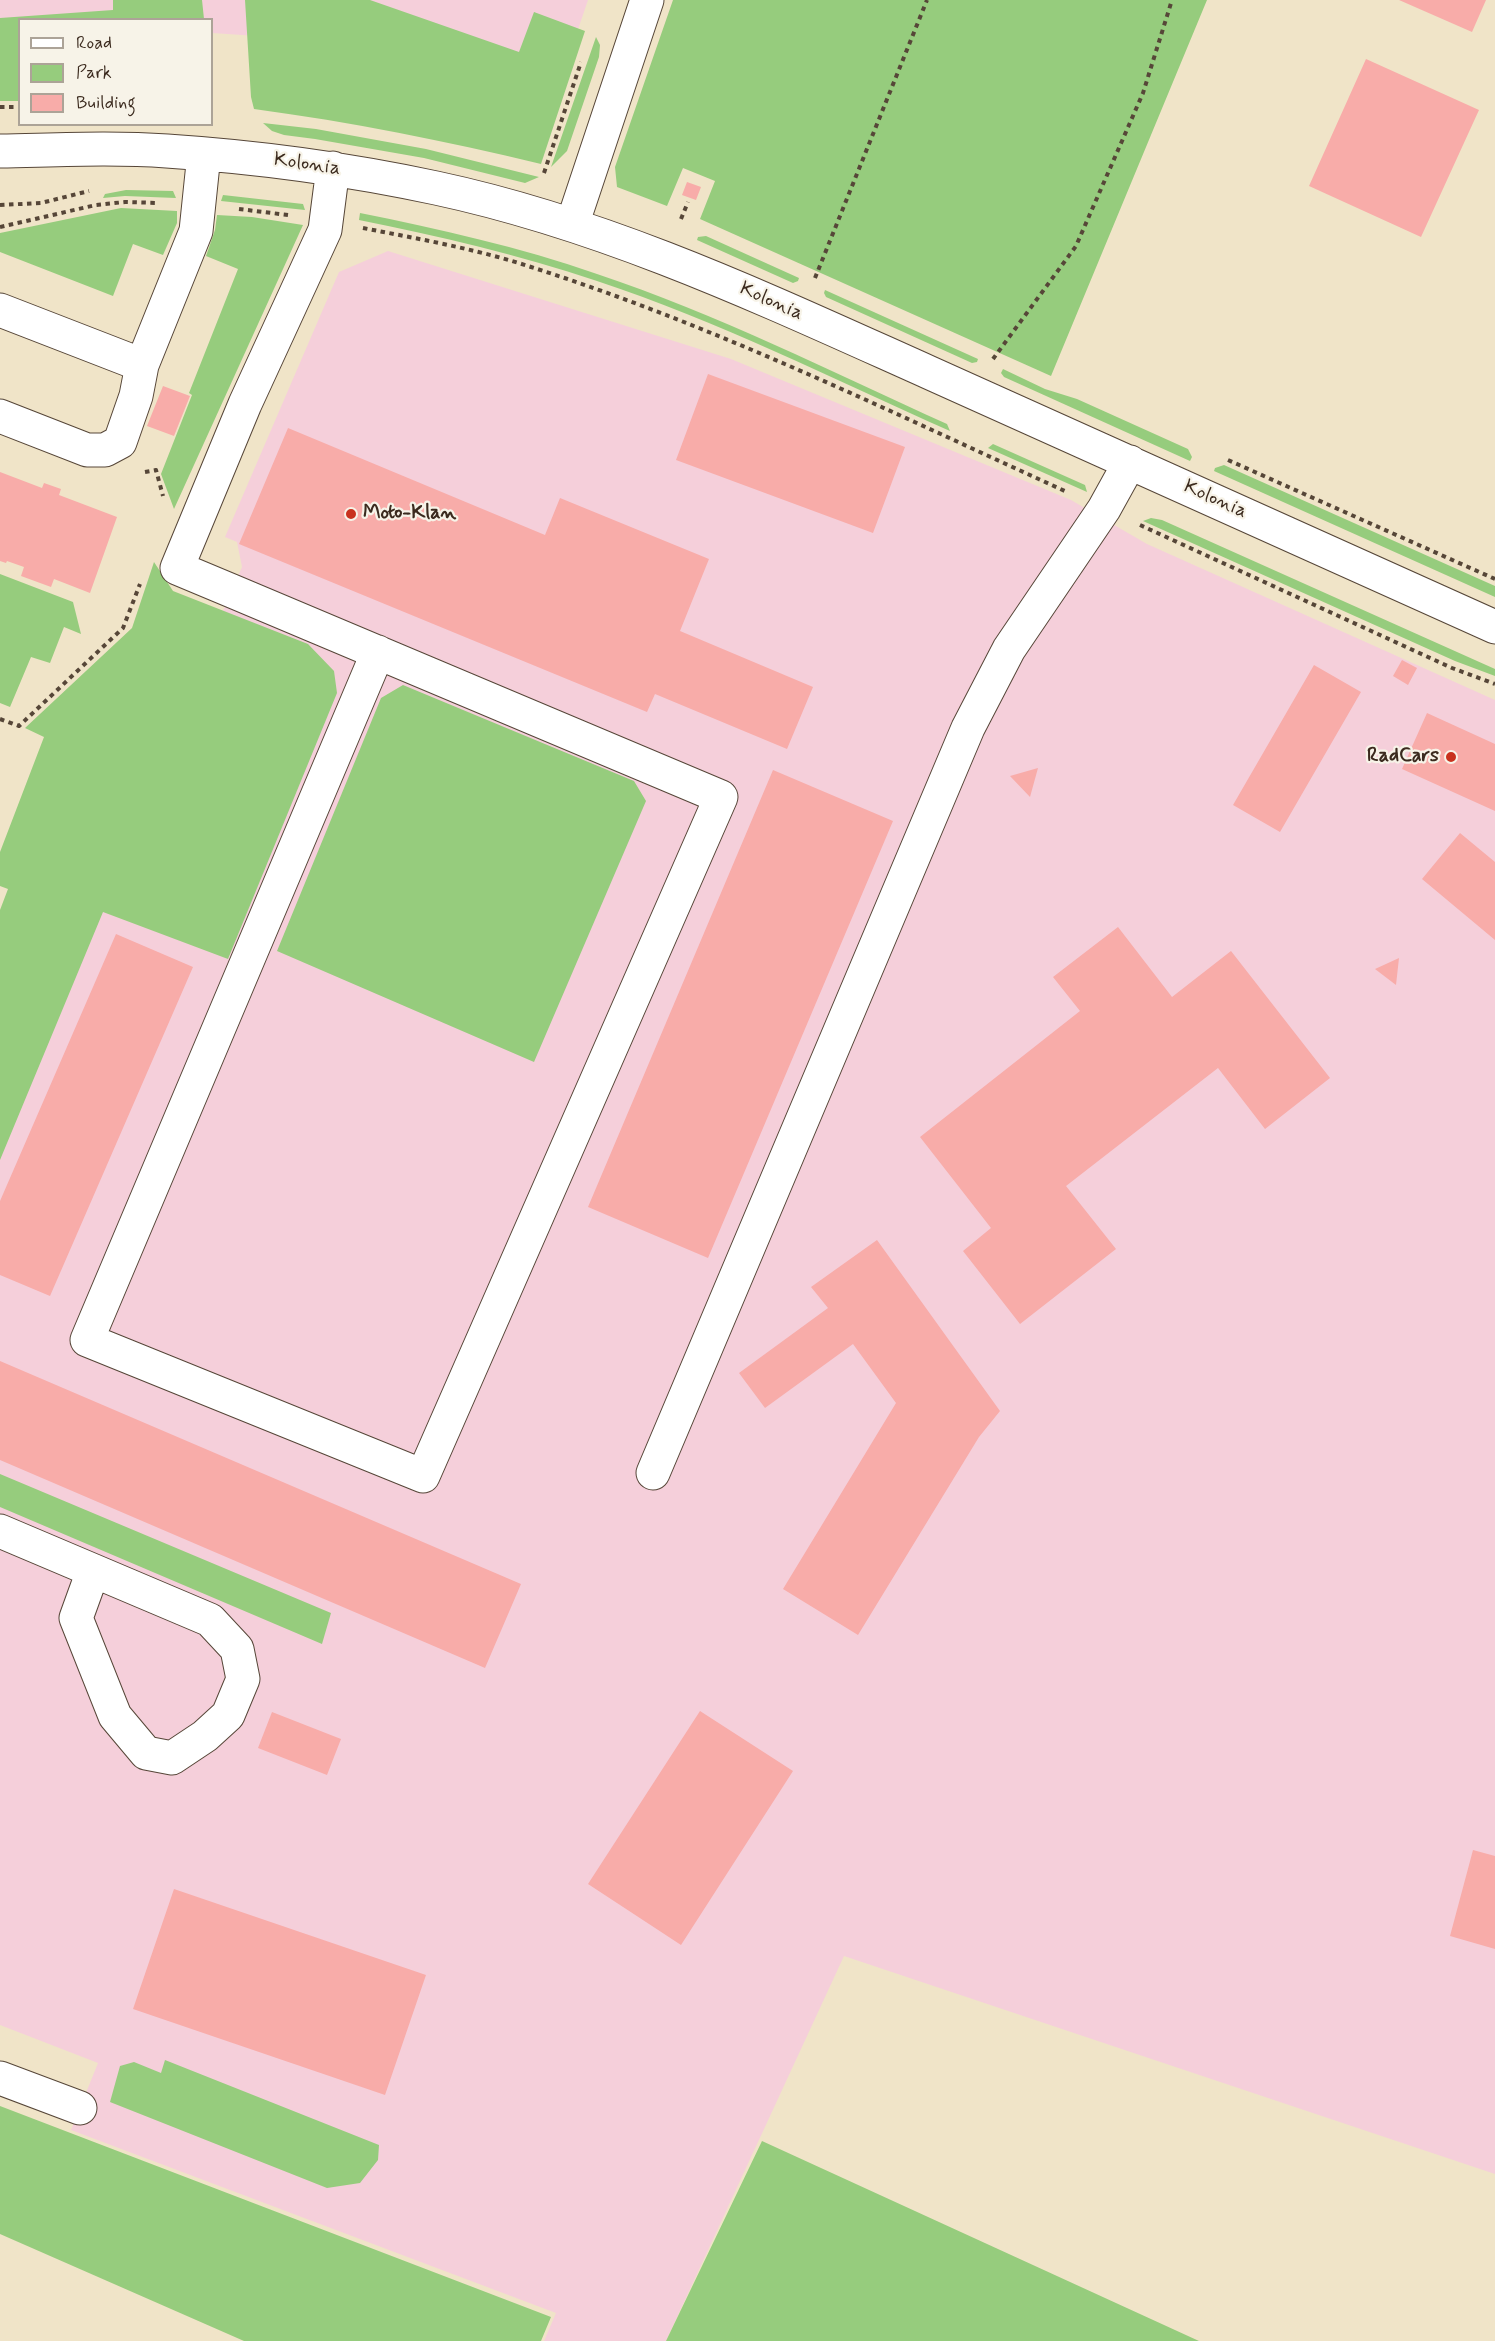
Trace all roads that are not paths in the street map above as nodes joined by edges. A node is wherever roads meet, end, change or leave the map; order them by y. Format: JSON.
{"nodes":[{"id":1,"x":647,"y":0,"type":"edge"},
{"id":2,"x":0,"y":151,"type":"edge"},
{"id":3,"x":204,"y":154,"type":"junction"},
{"id":4,"x":333,"y":168,"type":"junction"},
{"id":5,"x":572,"y":225,"type":"junction"},
{"id":6,"x":0,"y":310,"type":"edge"},
{"id":7,"x":142,"y":365,"type":"junction"},
{"id":8,"x":0,"y":416,"type":"edge"},
{"id":9,"x":1130,"y":462,"type":"junction"},
{"id":10,"x":1495,"y":627,"type":"edge"},
{"id":11,"x":378,"y":652,"type":"junction"},
{"id":12,"x":653,"y":1473,"type":"dead end"},
{"id":13,"x":0,"y":1532,"type":"edge"},
{"id":14,"x":93,"y":1571,"type":"junction"},
{"id":15,"x":0,"y":2079,"type":"edge"},
{"id":16,"x":80,"y":2108,"type":"dead end"}],
"edges":[{"from":1,"to":5,"type":"street"},
{"from":2,"to":3,"type":"street","name":"Kolonia"},
{"from":3,"to":4,"type":"street","name":"Kolonia"},
{"from":3,"to":7,"type":"street"},
{"from":4,"to":5,"type":"street","name":"Kolonia"},
{"from":4,"to":11,"type":"street"},
{"from":5,"to":9,"type":"street","name":"Kolonia"},
{"from":6,"to":7,"type":"street"},
{"from":7,"to":8,"type":"street"},
{"from":9,"to":10,"type":"street","name":"Kolonia"},
{"from":9,"to":12,"type":"street"},
{"from":11,"to":11,"type":"street"},
{"from":13,"to":14,"type":"street"},
{"from":14,"to":14,"type":"street"},
{"from":15,"to":16,"type":"street"}]}
